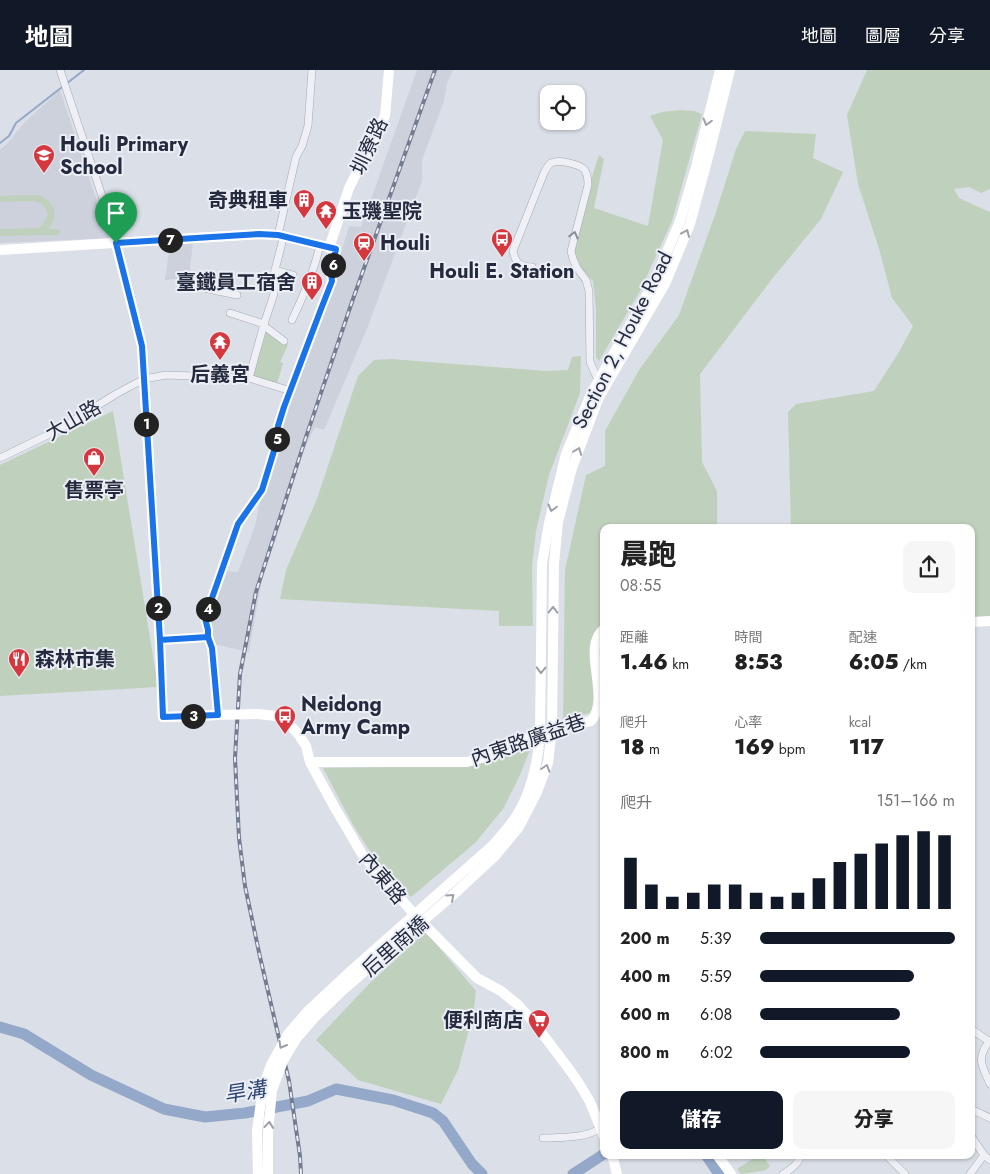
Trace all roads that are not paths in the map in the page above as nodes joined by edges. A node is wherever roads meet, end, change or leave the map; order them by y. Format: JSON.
{"nodes":[{"id":1,"x":60,"y":70,"type":"edge"},
{"id":2,"x":312,"y":70,"type":"edge"},
{"id":3,"x":389,"y":70,"type":"edge"},
{"id":4,"x":720,"y":70,"type":"edge"},
{"id":5,"x":730,"y":70,"type":"edge"},
{"id":6,"x":280,"y":236,"type":"junction"},
{"id":7,"x":116,"y":243,"type":"junction"},
{"id":8,"x":328,"y":247,"type":"junction"},
{"id":9,"x":0,"y":250,"type":"edge"},
{"id":10,"x":532,"y":267,"type":"dead end"},
{"id":11,"x":275,"y":270,"type":"junction"},
{"id":12,"x":293,"y":275,"type":"dead end"},
{"id":13,"x":208,"y":290,"type":"dead end"},
{"id":14,"x":237,"y":295,"type":"dead end"},
{"id":15,"x":230,"y":313,"type":"dead end"},
{"id":16,"x":292,"y":320,"type":"dead end"},
{"id":17,"x":264,"y":325,"type":"junction"},
{"id":18,"x":284,"y":340,"type":"dead end"},
{"id":19,"x":249,"y":378,"type":"junction"},
{"id":20,"x":144,"y":379,"type":"junction"},
{"id":21,"x":598,"y":380,"type":"junction"},
{"id":22,"x":291,"y":391,"type":"junction"},
{"id":23,"x":0,"y":458,"type":"edge"},
{"id":24,"x":990,"y":621,"type":"edge"},
{"id":25,"x":975,"y":622,"type":"edge"},
{"id":26,"x":600,"y":632,"type":"edge"},
{"id":27,"x":208,"y":637,"type":"junction"},
{"id":28,"x":160,"y":640,"type":"junction"},
{"id":29,"x":218,"y":715,"type":"junction"},
{"id":30,"x":552,"y":729,"type":"junction"},
{"id":31,"x":540,"y":733,"type":"junction"},
{"id":32,"x":310,"y":762,"type":"junction"},
{"id":33,"x":975,"y":1031,"type":"edge"},
{"id":34,"x":990,"y":1042,"type":"edge"},
{"id":35,"x":990,"y":1084,"type":"edge"},
{"id":36,"x":975,"y":1111,"type":"edge"},
{"id":37,"x":990,"y":1118,"type":"edge"},
{"id":38,"x":600,"y":1124,"type":"edge"},
{"id":39,"x":600,"y":1131,"type":"edge"},
{"id":40,"x":543,"y":1138,"type":"dead end"},
{"id":41,"x":975,"y":1142,"type":"edge"},
{"id":42,"x":987,"y":1158,"type":"edge"},
{"id":43,"x":613,"y":1159,"type":"edge"},
{"id":44,"x":720,"y":1159,"type":"edge"},
{"id":45,"x":800,"y":1159,"type":"edge"},
{"id":46,"x":890,"y":1159,"type":"edge"},
{"id":47,"x":258,"y":1174,"type":"edge"},
{"id":48,"x":268,"y":1174,"type":"edge"},
{"id":49,"x":617,"y":1174,"type":"edge"},
{"id":50,"x":731,"y":1174,"type":"edge"},
{"id":51,"x":782,"y":1174,"type":"edge"},
{"id":52,"x":905,"y":1174,"type":"edge"},
{"id":53,"x":970,"y":1174,"type":"edge"}],
"edges":[{"from":1,"to":7,"type":"street"},
{"from":2,"to":6,"type":"street"},
{"from":3,"to":8,"type":"street","name":"圳寮路"},
{"from":4,"to":21,"type":"street","name":"Section 2, Houke Road","one_way":true},
{"from":30,"to":5,"type":"street","name":"Section 2, Houke Road","one_way":true},
{"from":6,"to":7,"type":"street"},
{"from":6,"to":8,"type":"street"},
{"from":6,"to":11,"type":"street"},
{"from":7,"to":9,"type":"street"},
{"from":7,"to":20,"type":"street"},
{"from":8,"to":16,"type":"street"},
{"from":8,"to":22,"type":"street"},
{"from":21,"to":10,"type":"street","one_way":true},
{"from":11,"to":12,"type":"street"},
{"from":11,"to":17,"type":"street"},
{"from":13,"to":14,"type":"street"},
{"from":15,"to":17,"type":"street"},
{"from":17,"to":18,"type":"street"},
{"from":17,"to":19,"type":"street"},
{"from":19,"to":20,"type":"street"},
{"from":19,"to":22,"type":"street"},
{"from":20,"to":23,"type":"street","name":"大山路"},
{"from":20,"to":28,"type":"street"},
{"from":21,"to":31,"type":"street","name":"Section 2, Houke Road","one_way":true},
{"from":22,"to":27,"type":"street"},
{"from":24,"to":25,"type":"street"},
{"from":26,"to":30,"type":"street","name":"內東路廣益巷"},
{"from":27,"to":28,"type":"street"},
{"from":27,"to":29,"type":"street"},
{"from":28,"to":29,"type":"street"},
{"from":29,"to":32,"type":"street","name":"內東路","bridge":true},
{"from":30,"to":31,"type":"street","name":"內東路廣益巷"},
{"from":48,"to":30,"type":"street","name":"后里南橋","one_way":true,"bridge":true},
{"from":31,"to":32,"type":"street","name":"內東路廣益巷"},
{"from":31,"to":47,"type":"street","name":"后里南橋","one_way":true,"bridge":true},
{"from":32,"to":38,"type":"street","name":"內東路"},
{"from":33,"to":34,"type":"street"},
{"from":34,"to":35,"type":"street"},
{"from":36,"to":37,"type":"street"},
{"from":39,"to":40,"type":"street"},
{"from":41,"to":42,"type":"street"},
{"from":42,"to":53,"type":"street"},
{"from":43,"to":49,"type":"street"},
{"from":44,"to":50,"type":"street"},
{"from":45,"to":51,"type":"street"},
{"from":46,"to":52,"type":"street"}]}
